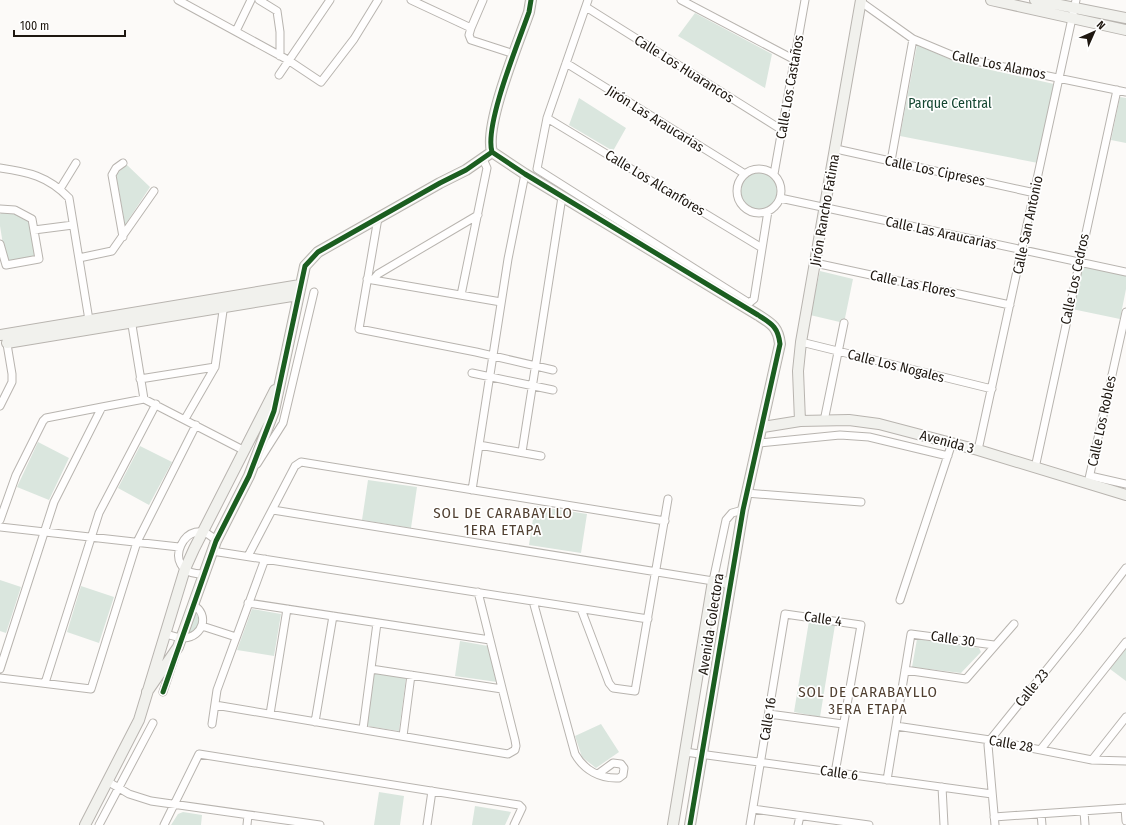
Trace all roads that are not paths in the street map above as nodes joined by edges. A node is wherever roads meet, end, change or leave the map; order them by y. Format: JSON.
{"nodes":[{"id":1,"x":178,"y":0,"type":"edge"},
{"id":2,"x":252,"y":0,"type":"edge"},
{"id":3,"x":259,"y":0,"type":"edge"},
{"id":4,"x":330,"y":0,"type":"edge"},
{"id":5,"x":378,"y":0,"type":"edge"},
{"id":6,"x":411,"y":0,"type":"edge"},
{"id":7,"x":483,"y":0,"type":"edge"},
{"id":8,"x":531,"y":0,"type":"edge"},
{"id":9,"x":681,"y":0,"type":"edge"},
{"id":10,"x":805,"y":0,"type":"edge"},
{"id":11,"x":991,"y":0,"type":"edge"},
{"id":12,"x":1035,"y":0,"type":"edge"},
{"id":13,"x":861,"y":1,"type":"edge"},
{"id":14,"x":587,"y":4,"type":"edge"},
{"id":15,"x":1075,"y":8,"type":"edge"},
{"id":16,"x":1126,"y":18,"type":"edge"},
{"id":17,"x":471,"y":28,"type":"junction"},
{"id":18,"x":1126,"y":30,"type":"edge"},
{"id":19,"x":236,"y":31,"type":"junction"},
{"id":20,"x":913,"y":39,"type":"junction"},
{"id":21,"x":508,"y":52,"type":"dead end"},
{"id":22,"x":280,"y":56,"type":"junction"},
{"id":23,"x":288,"y":60,"type":"junction"},
{"id":24,"x":795,"y":60,"type":"junction"},
{"id":25,"x":566,"y":63,"type":"junction"},
{"id":26,"x":279,"y":75,"type":"dead end"},
{"id":27,"x":1060,"y":78,"type":"junction"},
{"id":28,"x":1117,"y":90,"type":"junction"},
{"id":29,"x":1126,"y":92,"type":"edge"},
{"id":30,"x":547,"y":118,"type":"junction"},
{"id":31,"x":782,"y":130,"type":"junction"},
{"id":32,"x":836,"y":149,"type":"junction"},
{"id":33,"x":492,"y":152,"type":"junction"},
{"id":34,"x":483,"y":159,"type":"junction"},
{"id":35,"x":891,"y":161,"type":"junction"},
{"id":36,"x":76,"y":163,"type":"dead end"},
{"id":37,"x":123,"y":163,"type":"dead end"},
{"id":38,"x":0,"y":168,"type":"edge"},
{"id":39,"x":526,"y":174,"type":"junction"},
{"id":40,"x":745,"y":174,"type":"junction"},
{"id":41,"x":774,"y":174,"type":"junction"},
{"id":42,"x":60,"y":189,"type":"junction"},
{"id":43,"x":154,"y":191,"type":"dead end"},
{"id":44,"x":1035,"y":193,"type":"junction"},
{"id":45,"x":562,"y":197,"type":"junction"},
{"id":46,"x":780,"y":198,"type":"junction"},
{"id":47,"x":825,"y":208,"type":"junction"},
{"id":48,"x":0,"y":209,"type":"edge"},
{"id":49,"x":768,"y":211,"type":"junction"},
{"id":50,"x":478,"y":215,"type":"junction"},
{"id":51,"x":378,"y":218,"type":"junction"},
{"id":52,"x":73,"y":225,"type":"junction"},
{"id":53,"x":34,"y":230,"type":"junction"},
{"id":54,"x":123,"y":237,"type":"junction"},
{"id":55,"x":0,"y":244,"type":"edge"},
{"id":56,"x":762,"y":248,"type":"junction"},
{"id":57,"x":1022,"y":250,"type":"junction"},
{"id":58,"x":79,"y":258,"type":"junction"},
{"id":59,"x":1079,"y":262,"type":"junction"},
{"id":60,"x":815,"y":263,"type":"junction"},
{"id":61,"x":1126,"y":272,"type":"edge"},
{"id":62,"x":370,"y":280,"type":"junction"},
{"id":63,"x":300,"y":285,"type":"junction"},
{"id":64,"x":314,"y":292,"type":"dead end"},
{"id":65,"x":298,"y":295,"type":"junction"},
{"id":66,"x":461,"y":295,"type":"junction"},
{"id":67,"x":224,"y":302,"type":"junction"},
{"id":68,"x":501,"y":302,"type":"junction"},
{"id":69,"x":1010,"y":306,"type":"junction"},
{"id":70,"x":1126,"y":312,"type":"edge"},
{"id":71,"x":130,"y":317,"type":"junction"},
{"id":72,"x":90,"y":320,"type":"junction"},
{"id":73,"x":844,"y":323,"type":"dead end"},
{"id":74,"x":4,"y":338,"type":"edge"},
{"id":75,"x":801,"y":342,"type":"junction"},
{"id":76,"x":838,"y":351,"type":"junction"},
{"id":77,"x":493,"y":356,"type":"junction"},
{"id":78,"x":535,"y":365,"type":"junction"},
{"id":79,"x":215,"y":367,"type":"junction"},
{"id":80,"x":553,"y":370,"type":"dead end"},
{"id":81,"x":472,"y":373,"type":"dead end"},
{"id":82,"x":489,"y":376,"type":"junction"},
{"id":83,"x":140,"y":379,"type":"junction"},
{"id":84,"x":280,"y":380,"type":"junction"},
{"id":85,"x":532,"y":385,"type":"junction"},
{"id":86,"x":992,"y":389,"type":"junction"},
{"id":87,"x":553,"y":390,"type":"dead end"},
{"id":88,"x":144,"y":399,"type":"junction"},
{"id":89,"x":156,"y":404,"type":"junction"},
{"id":90,"x":0,"y":406,"type":"edge"},
{"id":91,"x":102,"y":407,"type":"junction"},
{"id":92,"x":184,"y":419,"type":"junction"},
{"id":93,"x":824,"y":421,"type":"junction"},
{"id":94,"x":800,"y":422,"type":"junction"},
{"id":95,"x":196,"y":426,"type":"junction"},
{"id":96,"x":763,"y":427,"type":"junction"},
{"id":97,"x":759,"y":443,"type":"junction"},
{"id":98,"x":952,"y":443,"type":"junction"},
{"id":99,"x":478,"y":445,"type":"junction"},
{"id":100,"x":978,"y":450,"type":"junction"},
{"id":101,"x":245,"y":452,"type":"junction"},
{"id":102,"x":522,"y":452,"type":"junction"},
{"id":103,"x":541,"y":456,"type":"dead end"},
{"id":104,"x":948,"y":456,"type":"junction"},
{"id":105,"x":1035,"y":468,"type":"junction"},
{"id":106,"x":249,"y":476,"type":"junction"},
{"id":107,"x":1089,"y":480,"type":"junction"},
{"id":108,"x":1126,"y":484,"type":"edge"},
{"id":109,"x":472,"y":490,"type":"junction"},
{"id":110,"x":746,"y":493,"type":"junction"},
{"id":111,"x":1126,"y":495,"type":"edge"},
{"id":112,"x":668,"y":499,"type":"dead end"},
{"id":113,"x":861,"y":502,"type":"dead end"},
{"id":114,"x":273,"y":510,"type":"junction"},
{"id":115,"x":743,"y":510,"type":"junction"},
{"id":116,"x":0,"y":520,"type":"edge"},
{"id":117,"x":665,"y":522,"type":"junction"},
{"id":118,"x":0,"y":527,"type":"edge"},
{"id":119,"x":44,"y":532,"type":"junction"},
{"id":120,"x":202,"y":533,"type":"junction"},
{"id":121,"x":90,"y":537,"type":"junction"},
{"id":122,"x":216,"y":541,"type":"junction"},
{"id":123,"x":137,"y":542,"type":"junction"},
{"id":124,"x":179,"y":547,"type":"junction"},
{"id":125,"x":212,"y":551,"type":"junction"},
{"id":126,"x":248,"y":556,"type":"junction"},
{"id":127,"x":265,"y":559,"type":"junction"},
{"id":128,"x":1126,"y":568,"type":"edge"},
{"id":129,"x":185,"y":569,"type":"junction"},
{"id":130,"x":656,"y":572,"type":"junction"},
{"id":131,"x":203,"y":574,"type":"junction"},
{"id":132,"x":713,"y":581,"type":"junction"},
{"id":133,"x":730,"y":583,"type":"junction"},
{"id":134,"x":478,"y":592,"type":"junction"},
{"id":135,"x":900,"y":600,"type":"dead end"},
{"id":136,"x":533,"y":601,"type":"junction"},
{"id":137,"x":248,"y":603,"type":"junction"},
{"id":138,"x":193,"y":605,"type":"junction"},
{"id":139,"x":287,"y":609,"type":"junction"},
{"id":140,"x":581,"y":609,"type":"junction"},
{"id":141,"x":785,"y":614,"type":"joint"},
{"id":142,"x":333,"y":616,"type":"junction"},
{"id":143,"x":648,"y":619,"type":"junction"},
{"id":144,"x":377,"y":623,"type":"junction"},
{"id":145,"x":1014,"y":624,"type":"dead end"},
{"id":146,"x":202,"y":626,"type":"junction"},
{"id":147,"x":165,"y":634,"type":"junction"},
{"id":148,"x":236,"y":637,"type":"junction"},
{"id":149,"x":490,"y":640,"type":"junction"},
{"id":150,"x":1126,"y":642,"type":"edge"},
{"id":151,"x":180,"y":643,"type":"junction"},
{"id":152,"x":994,"y":645,"type":"junction"},
{"id":153,"x":0,"y":669,"type":"edge"},
{"id":154,"x":371,"y":670,"type":"junction"},
{"id":155,"x":905,"y":670,"type":"junction"},
{"id":156,"x":411,"y":675,"type":"junction"},
{"id":157,"x":0,"y":678,"type":"edge"},
{"id":158,"x":45,"y":683,"type":"junction"},
{"id":159,"x":502,"y":689,"type":"junction"},
{"id":160,"x":147,"y":692,"type":"junction"},
{"id":161,"x":163,"y":692,"type":"dead end"},
{"id":162,"x":215,"y":705,"type":"junction"},
{"id":163,"x":270,"y":714,"type":"junction"},
{"id":164,"x":769,"y":714,"type":"junction"},
{"id":165,"x":1126,"y":717,"type":"edge"},
{"id":166,"x":316,"y":722,"type":"junction"},
{"id":167,"x":153,"y":723,"type":"dead end"},
{"id":168,"x":212,"y":724,"type":"dead end"},
{"id":169,"x":843,"y":724,"type":"junction"},
{"id":170,"x":896,"y":726,"type":"junction"},
{"id":171,"x":363,"y":729,"type":"junction"},
{"id":172,"x":402,"y":736,"type":"junction"},
{"id":173,"x":990,"y":740,"type":"junction"},
{"id":174,"x":1041,"y":749,"type":"junction"},
{"id":175,"x":685,"y":752,"type":"junction"},
{"id":176,"x":703,"y":754,"type":"junction"},
{"id":177,"x":1092,"y":760,"type":"junction"},
{"id":178,"x":1126,"y":761,"type":"edge"},
{"id":179,"x":761,"y":762,"type":"junction"},
{"id":180,"x":835,"y":773,"type":"junction"},
{"id":181,"x":598,"y":774,"type":"dead end"},
{"id":182,"x":887,"y":780,"type":"junction"},
{"id":183,"x":107,"y":781,"type":"junction"},
{"id":184,"x":942,"y":787,"type":"junction"},
{"id":185,"x":118,"y":788,"type":"junction"},
{"id":186,"x":432,"y":791,"type":"junction"},
{"id":187,"x":992,"y":794,"type":"junction"},
{"id":188,"x":175,"y":804,"type":"junction"},
{"id":189,"x":1126,"y":808,"type":"edge"},
{"id":190,"x":753,"y":809,"type":"junction"},
{"id":191,"x":1084,"y":811,"type":"junction"},
{"id":192,"x":1041,"y":814,"type":"junction"},
{"id":193,"x":248,"y":815,"type":"junction"},
{"id":194,"x":800,"y":816,"type":"junction"},
{"id":195,"x":994,"y":817,"type":"junction"},
{"id":196,"x":1126,"y":821,"type":"edge"},
{"id":197,"x":85,"y":825,"type":"edge"},
{"id":198,"x":99,"y":825,"type":"edge"},
{"id":199,"x":164,"y":825,"type":"edge"},
{"id":200,"x":247,"y":825,"type":"edge"},
{"id":201,"x":320,"y":825,"type":"edge"},
{"id":202,"x":427,"y":825,"type":"edge"},
{"id":203,"x":514,"y":825,"type":"edge"},
{"id":204,"x":673,"y":825,"type":"edge"},
{"id":205,"x":690,"y":825,"type":"edge"},
{"id":206,"x":750,"y":825,"type":"edge"},
{"id":207,"x":798,"y":825,"type":"edge"},
{"id":208,"x":869,"y":825,"type":"edge"},
{"id":209,"x":944,"y":825,"type":"edge"},
{"id":210,"x":995,"y":825,"type":"edge"},
{"id":211,"x":1042,"y":825,"type":"edge"},
{"id":212,"x":1085,"y":825,"type":"edge"}],
"edges":[{"from":1,"to":19,"type":"street"},
{"from":2,"to":19,"type":"street"},
{"from":3,"to":22,"type":"street"},
{"from":4,"to":23,"type":"street"},
{"from":5,"to":23,"type":"street"},
{"from":6,"to":17,"type":"street"},
{"from":7,"to":17,"type":"street"},
{"from":8,"to":33,"type":"street"},
{"from":9,"to":24,"type":"street"},
{"from":10,"to":24,"type":"street","name":"Calle Los Castaños"},
{"from":11,"to":15,"type":"street"},
{"from":12,"to":15,"type":"street"},
{"from":13,"to":20,"type":"street","name":"Calle Los Alamos"},
{"from":13,"to":32,"type":"street","name":"Jirón Rancho Fatima"},
{"from":14,"to":25,"type":"street"},
{"from":14,"to":31,"type":"street","name":"Calle Los Huarancos"},
{"from":15,"to":16,"type":"street"},
{"from":15,"to":18,"type":"street"},
{"from":15,"to":27,"type":"street","name":"Calle San Antonio"},
{"from":17,"to":21,"type":"street"},
{"from":19,"to":22,"type":"street"},
{"from":20,"to":27,"type":"street","name":"Calle Los Alamos"},
{"from":20,"to":35,"type":"street"},
{"from":22,"to":23,"type":"street"},
{"from":23,"to":26,"type":"street"},
{"from":24,"to":31,"type":"street","name":"Calle Los Castaños"},
{"from":25,"to":30,"type":"street"},
{"from":25,"to":40,"type":"street","name":"Jirón Las Araucarias"},
{"from":27,"to":28,"type":"street","name":"Calle Los Alamos"},
{"from":27,"to":44,"type":"street","name":"Calle San Antonio"},
{"from":28,"to":29,"type":"street","name":"Calle Los Alamos"},
{"from":28,"to":59,"type":"street","name":"Calle Los Cedros"},
{"from":30,"to":56,"type":"street","name":"Calle Los Alcanfores"},
{"from":30,"to":56,"type":"street"},
{"from":31,"to":41,"type":"street","name":"Calle Los Castaños"},
{"from":32,"to":35,"type":"street","name":"Calle Los Cipreses"},
{"from":32,"to":47,"type":"street","name":"Jirón Rancho Fatima"},
{"from":33,"to":34,"type":"street"},
{"from":33,"to":39,"type":"street","name":"Avenida Colectora"},
{"from":34,"to":50,"type":"street"},
{"from":34,"to":51,"type":"street"},
{"from":35,"to":44,"type":"street","name":"Calle Los Cipreses"},
{"from":36,"to":42,"type":"street"},
{"from":37,"to":54,"type":"street"},
{"from":38,"to":42,"type":"street"},
{"from":39,"to":45,"type":"street","name":"Avenida Colectora"},
{"from":39,"to":68,"type":"street"},
{"from":40,"to":41,"type":"street"},
{"from":40,"to":49,"type":"street"},
{"from":41,"to":46,"type":"street"},
{"from":42,"to":52,"type":"street"},
{"from":43,"to":54,"type":"street"},
{"from":44,"to":57,"type":"street","name":"Calle San Antonio"},
{"from":45,"to":78,"type":"street"},
{"from":45,"to":96,"type":"street","name":"Avenida Colectora"},
{"from":46,"to":47,"type":"street","name":"Calle Las Araucarias"},
{"from":46,"to":49,"type":"street"},
{"from":47,"to":57,"type":"street","name":"Calle Las Araucarias"},
{"from":47,"to":60,"type":"street","name":"Jirón Rancho Fatima"},
{"from":48,"to":53,"type":"street"},
{"from":49,"to":56,"type":"street"},
{"from":50,"to":62,"type":"street"},
{"from":50,"to":66,"type":"street"},
{"from":51,"to":62,"type":"street"},
{"from":51,"to":63,"type":"street"},
{"from":52,"to":53,"type":"street"},
{"from":52,"to":58,"type":"street"},
{"from":53,"to":55,"type":"street"},
{"from":54,"to":58,"type":"street"},
{"from":57,"to":59,"type":"street","name":"Calle Las Araucarias"},
{"from":57,"to":69,"type":"street","name":"Calle San Antonio"},
{"from":58,"to":72,"type":"street"},
{"from":59,"to":61,"type":"street","name":"Calle Las Araucarias"},
{"from":59,"to":105,"type":"street","name":"Calle Los Cedros"},
{"from":60,"to":69,"type":"street","name":"Calle Las Flores"},
{"from":60,"to":75,"type":"street","name":"Jirón Rancho Fatima"},
{"from":62,"to":66,"type":"street"},
{"from":62,"to":77,"type":"street"},
{"from":63,"to":65,"type":"street"},
{"from":63,"to":67,"type":"street"},
{"from":64,"to":106,"type":"street"},
{"from":65,"to":67,"type":"street"},
{"from":65,"to":84,"type":"street"},
{"from":66,"to":68,"type":"street"},
{"from":67,"to":71,"type":"street"},
{"from":67,"to":79,"type":"street"},
{"from":68,"to":77,"type":"street"},
{"from":69,"to":86,"type":"street","name":"Calle San Antonio"},
{"from":70,"to":107,"type":"street","name":"Calle Los Robles"},
{"from":71,"to":72,"type":"street"},
{"from":71,"to":74,"type":"street"},
{"from":71,"to":83,"type":"street"},
{"from":72,"to":74,"type":"street"},
{"from":73,"to":76,"type":"street"},
{"from":74,"to":90,"type":"street"},
{"from":75,"to":76,"type":"street","name":"Calle Los Nogales"},
{"from":75,"to":94,"type":"street","name":"Jirón Rancho Fatima"},
{"from":76,"to":86,"type":"street","name":"Calle Los Nogales"},
{"from":76,"to":93,"type":"street"},
{"from":77,"to":78,"type":"street"},
{"from":77,"to":82,"type":"street"},
{"from":78,"to":80,"type":"street"},
{"from":78,"to":85,"type":"street"},
{"from":79,"to":83,"type":"street"},
{"from":79,"to":92,"type":"street"},
{"from":81,"to":82,"type":"street"},
{"from":82,"to":85,"type":"street"},
{"from":82,"to":99,"type":"street"},
{"from":83,"to":88,"type":"street"},
{"from":84,"to":101,"type":"street"},
{"from":84,"to":106,"type":"street"},
{"from":85,"to":87,"type":"street"},
{"from":85,"to":102,"type":"street"},
{"from":86,"to":100,"type":"street","name":"Calle San Antonio"},
{"from":88,"to":89,"type":"street"},
{"from":88,"to":91,"type":"street"},
{"from":89,"to":92,"type":"street"},
{"from":89,"to":121,"type":"street"},
{"from":91,"to":116,"type":"street"},
{"from":91,"to":119,"type":"street"},
{"from":92,"to":95,"type":"street"},
{"from":93,"to":94,"type":"street","name":"Avenida 3"},
{"from":93,"to":98,"type":"street","name":"Avenida 3"},
{"from":94,"to":96,"type":"street","name":"Avenida 3"},
{"from":95,"to":101,"type":"street"},
{"from":95,"to":123,"type":"street"},
{"from":96,"to":97,"type":"street","name":"Avenida Colectora"},
{"from":97,"to":104,"type":"street"},
{"from":97,"to":110,"type":"street","name":"Avenida Colectora"},
{"from":98,"to":100,"type":"street","name":"Avenida 3"},
{"from":98,"to":104,"type":"street"},
{"from":99,"to":102,"type":"street"},
{"from":99,"to":109,"type":"street"},
{"from":100,"to":105,"type":"street","name":"Avenida 3"},
{"from":101,"to":120,"type":"street"},
{"from":102,"to":103,"type":"street"},
{"from":104,"to":135,"type":"street"},
{"from":105,"to":107,"type":"street","name":"Avenida 3"},
{"from":106,"to":122,"type":"street"},
{"from":107,"to":108,"type":"street"},
{"from":107,"to":111,"type":"street","name":"Avenida 3"},
{"from":109,"to":114,"type":"street"},
{"from":109,"to":117,"type":"street"},
{"from":110,"to":113,"type":"street"},
{"from":110,"to":115,"type":"street","name":"Avenida Colectora"},
{"from":112,"to":117,"type":"street"},
{"from":114,"to":126,"type":"street"},
{"from":114,"to":130,"type":"street"},
{"from":115,"to":132,"type":"street","name":"Avenida Colectora"},
{"from":115,"to":133,"type":"street","name":"Avenida Colectora"},
{"from":117,"to":130,"type":"street"},
{"from":118,"to":119,"type":"street"},
{"from":119,"to":121,"type":"street"},
{"from":119,"to":153,"type":"street"},
{"from":120,"to":122,"type":"street"},
{"from":120,"to":124,"type":"street"},
{"from":120,"to":129,"type":"street"},
{"from":121,"to":123,"type":"street"},
{"from":121,"to":158,"type":"street"},
{"from":122,"to":125,"type":"street"},
{"from":123,"to":124,"type":"street"},
{"from":123,"to":158,"type":"street"},
{"from":124,"to":129,"type":"street"},
{"from":125,"to":126,"type":"street"},
{"from":125,"to":131,"type":"street"},
{"from":126,"to":127,"type":"street"},
{"from":127,"to":134,"type":"street"},
{"from":127,"to":137,"type":"street"},
{"from":128,"to":173,"type":"street","name":"Calle 23"},
{"from":129,"to":131,"type":"street"},
{"from":129,"to":147,"type":"street"},
{"from":130,"to":132,"type":"street"},
{"from":130,"to":143,"type":"street"},
{"from":131,"to":138,"type":"street"},
{"from":132,"to":133,"type":"street"},
{"from":132,"to":175,"type":"street","name":"Avenida Colectora"},
{"from":133,"to":176,"type":"street","name":"Avenida Colectora"},
{"from":134,"to":136,"type":"street"},
{"from":134,"to":149,"type":"street"},
{"from":136,"to":140,"type":"street"},
{"from":136,"to":181,"type":"street"},
{"from":137,"to":139,"type":"street"},
{"from":137,"to":148,"type":"street"},
{"from":138,"to":146,"type":"street"},
{"from":138,"to":151,"type":"street"},
{"from":139,"to":142,"type":"street"},
{"from":139,"to":163,"type":"street"},
{"from":140,"to":143,"type":"street"},
{"from":140,"to":143,"type":"street"},
{"from":141,"to":164,"type":"street","name":"Calle 16"},
{"from":141,"to":169,"type":"street","name":"Calle 4"},
{"from":142,"to":144,"type":"street"},
{"from":142,"to":166,"type":"street"},
{"from":144,"to":149,"type":"street"},
{"from":144,"to":154,"type":"street"},
{"from":145,"to":152,"type":"street"},
{"from":146,"to":148,"type":"street"},
{"from":146,"to":151,"type":"street"},
{"from":147,"to":151,"type":"street"},
{"from":147,"to":160,"type":"street"},
{"from":148,"to":162,"type":"street"},
{"from":149,"to":159,"type":"street"},
{"from":150,"to":174,"type":"street"},
{"from":151,"to":160,"type":"street"},
{"from":151,"to":161,"type":"street"},
{"from":152,"to":155,"type":"street"},
{"from":152,"to":155,"type":"street","name":"Calle 30"},
{"from":154,"to":156,"type":"street"},
{"from":154,"to":171,"type":"street"},
{"from":155,"to":170,"type":"street"},
{"from":156,"to":159,"type":"street"},
{"from":156,"to":172,"type":"street"},
{"from":157,"to":158,"type":"street"},
{"from":159,"to":172,"type":"street"},
{"from":160,"to":183,"type":"street"},
{"from":162,"to":163,"type":"street"},
{"from":162,"to":168,"type":"street"},
{"from":163,"to":166,"type":"street"},
{"from":164,"to":169,"type":"street"},
{"from":164,"to":179,"type":"street","name":"Calle 16"},
{"from":165,"to":177,"type":"street"},
{"from":166,"to":171,"type":"street"},
{"from":167,"to":185,"type":"street"},
{"from":169,"to":180,"type":"street"},
{"from":170,"to":173,"type":"street","name":"Calle 28"},
{"from":170,"to":182,"type":"street"},
{"from":171,"to":172,"type":"street"},
{"from":173,"to":174,"type":"street","name":"Calle 28"},
{"from":173,"to":187,"type":"street"},
{"from":174,"to":177,"type":"street","name":"Calle 28"},
{"from":175,"to":176,"type":"street","name":"Calle 6"},
{"from":175,"to":204,"type":"street","name":"Avenida Colectora"},
{"from":176,"to":179,"type":"street","name":"Calle 6"},
{"from":176,"to":205,"type":"street","name":"Avenida Colectora"},
{"from":177,"to":178,"type":"street","name":"Calle 28"},
{"from":179,"to":180,"type":"street","name":"Calle 6"},
{"from":179,"to":190,"type":"street","name":"Calle 16"},
{"from":180,"to":182,"type":"street","name":"Calle 6"},
{"from":182,"to":184,"type":"street","name":"Calle 6"},
{"from":183,"to":185,"type":"street"},
{"from":183,"to":197,"type":"street"},
{"from":184,"to":187,"type":"street","name":"Calle 6"},
{"from":184,"to":209,"type":"street"},
{"from":185,"to":188,"type":"street"},
{"from":185,"to":198,"type":"street"},
{"from":186,"to":188,"type":"street"},
{"from":186,"to":202,"type":"street"},
{"from":186,"to":203,"type":"street"},
{"from":187,"to":195,"type":"street"},
{"from":188,"to":193,"type":"street"},
{"from":188,"to":199,"type":"street"},
{"from":189,"to":191,"type":"street"},
{"from":189,"to":196,"type":"street"},
{"from":190,"to":194,"type":"street"},
{"from":190,"to":206,"type":"street","name":"Calle 16"},
{"from":191,"to":192,"type":"street"},
{"from":191,"to":212,"type":"street"},
{"from":192,"to":195,"type":"street"},
{"from":192,"to":211,"type":"street"},
{"from":193,"to":200,"type":"street"},
{"from":193,"to":201,"type":"street"},
{"from":194,"to":207,"type":"street"},
{"from":194,"to":208,"type":"street"},
{"from":195,"to":210,"type":"street"}]}
